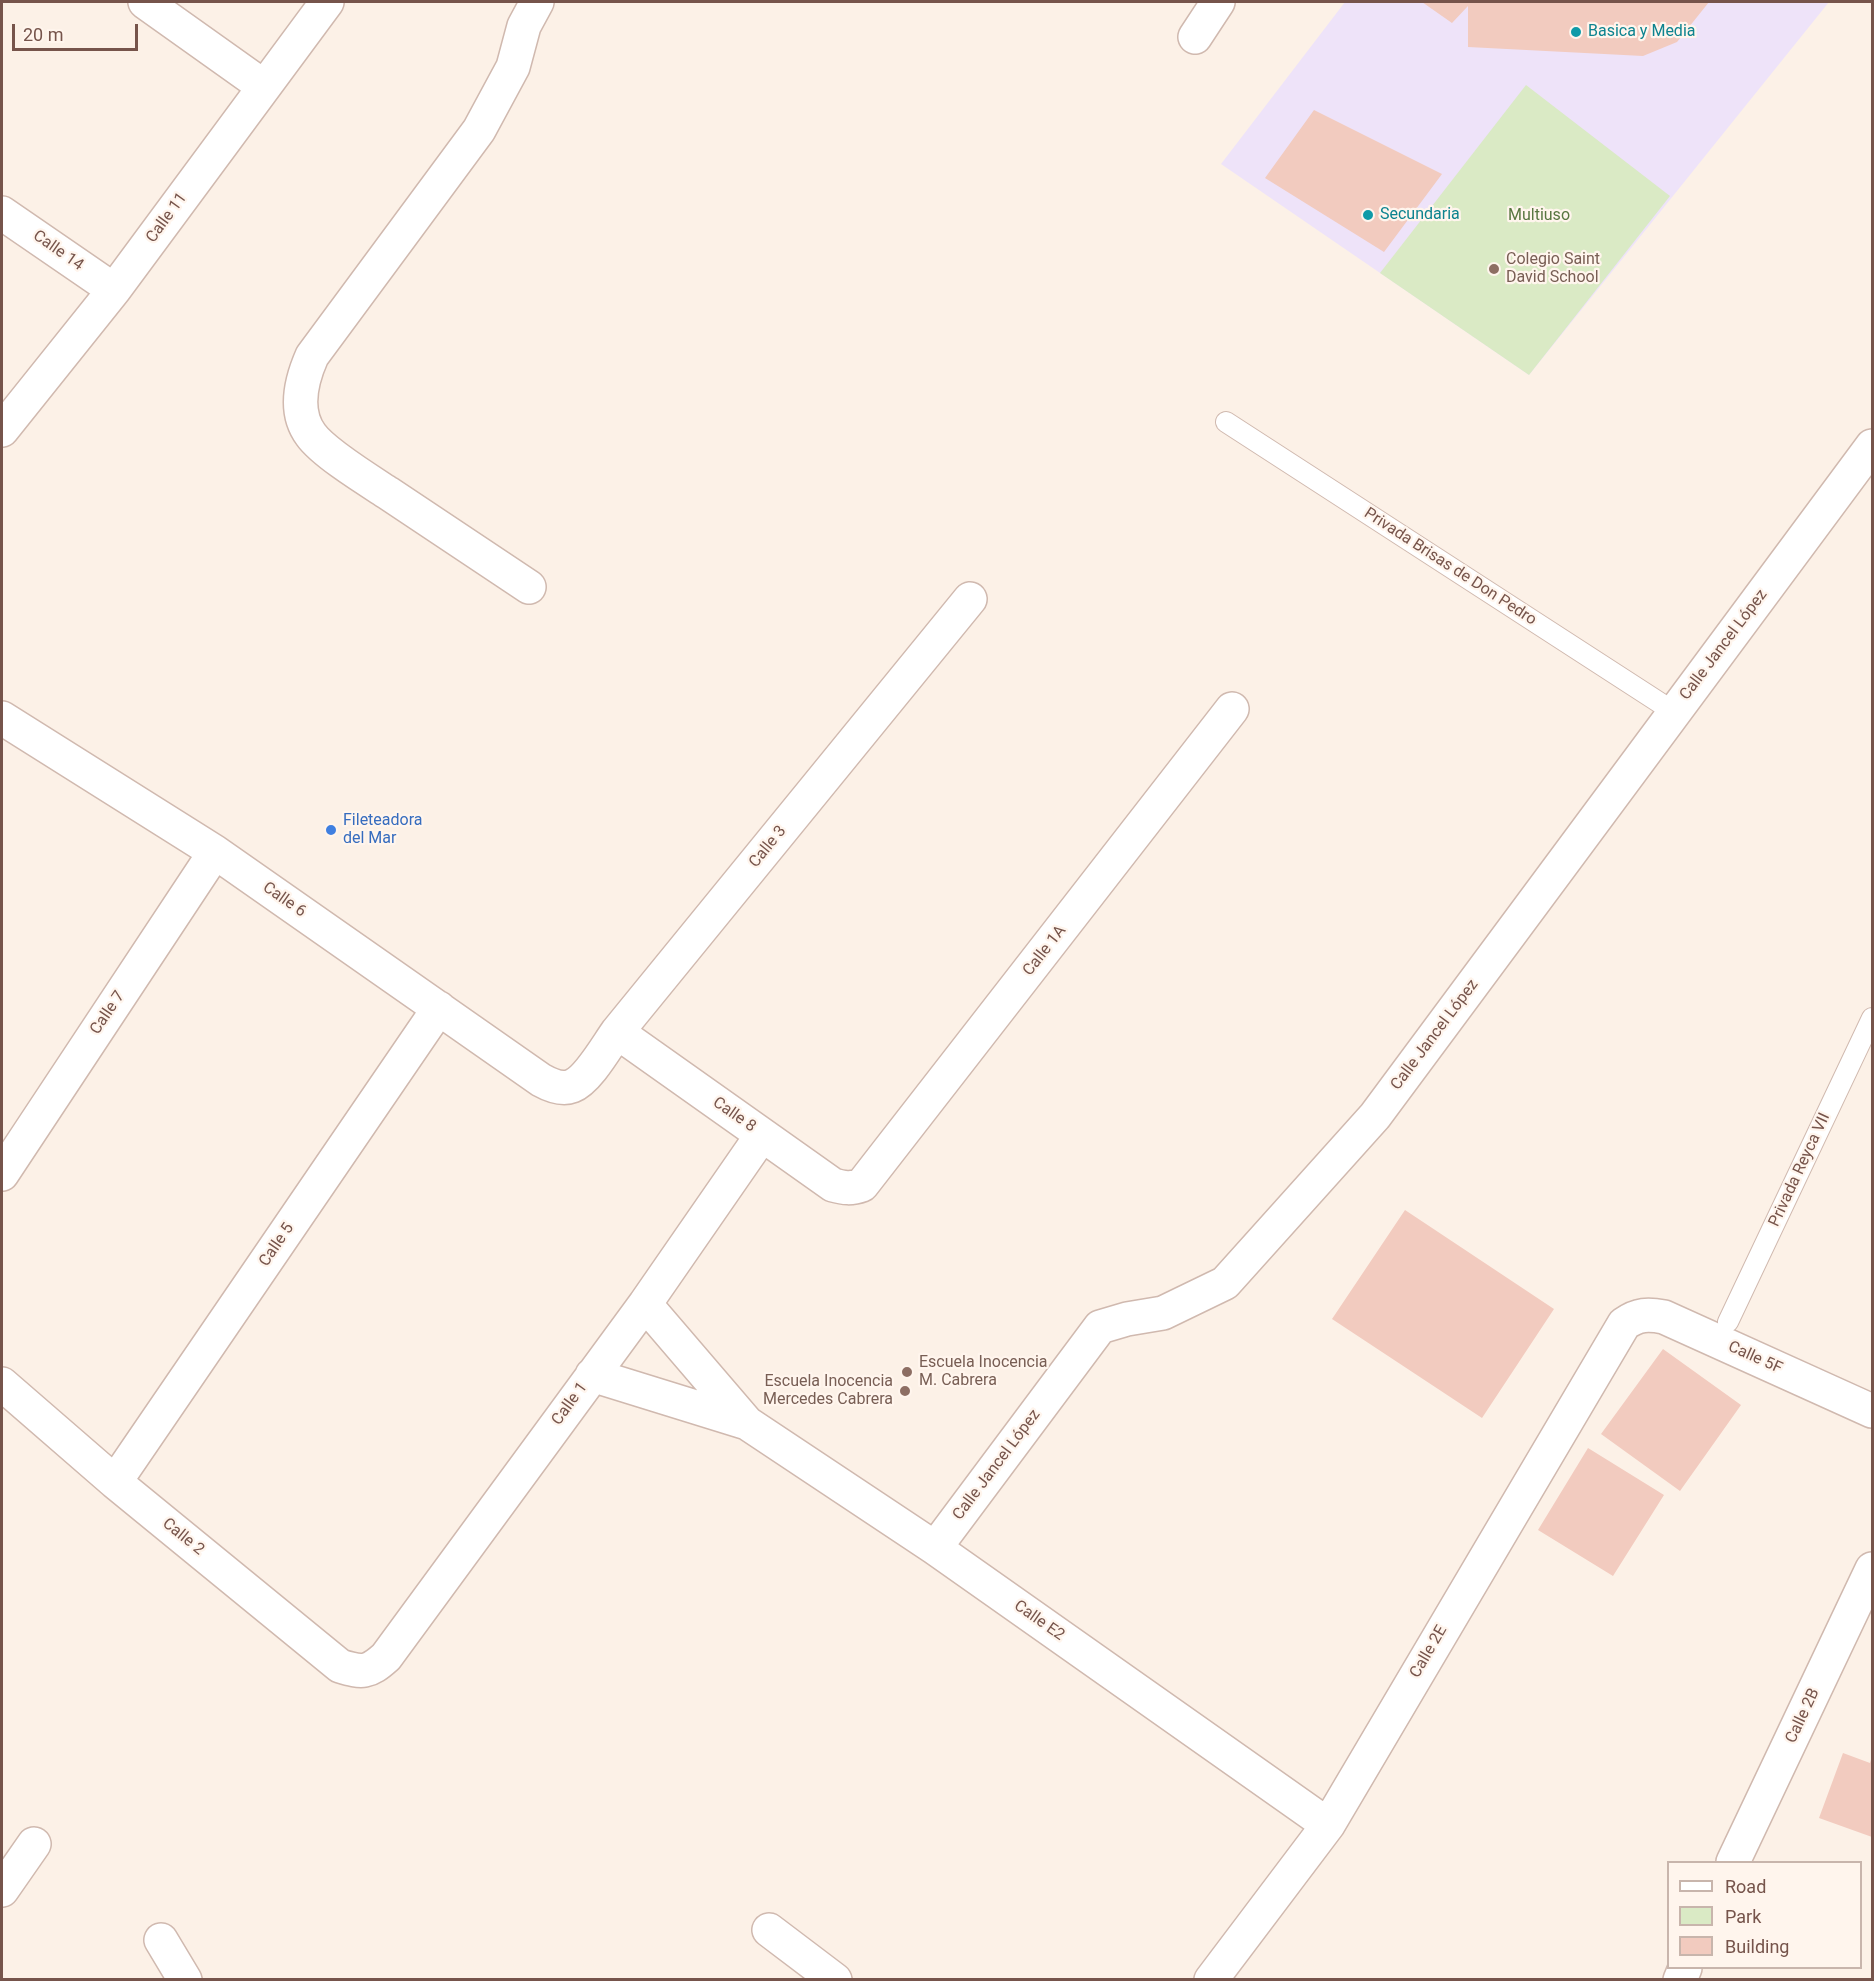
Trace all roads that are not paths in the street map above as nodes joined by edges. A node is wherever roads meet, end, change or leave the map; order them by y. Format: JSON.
{"nodes":[{"id":1,"x":145,"y":2,"type":"edge"},
{"id":2,"x":327,"y":2,"type":"edge"},
{"id":3,"x":537,"y":2,"type":"edge"},
{"id":4,"x":1218,"y":2,"type":"edge"},
{"id":5,"x":1195,"y":37,"type":"dead end"},
{"id":6,"x":263,"y":86,"type":"junction"},
{"id":7,"x":2,"y":213,"type":"edge"},
{"id":8,"x":114,"y":290,"type":"junction"},
{"id":9,"x":1226,"y":422,"type":"dead end"},
{"id":10,"x":2,"y":430,"type":"edge"},
{"id":11,"x":1872,"y":446,"type":"edge"},
{"id":12,"x":530,"y":587,"type":"dead end"},
{"id":13,"x":970,"y":599,"type":"dead end"},
{"id":14,"x":1232,"y":709,"type":"dead end"},
{"id":15,"x":1674,"y":712,"type":"junction"},
{"id":16,"x":2,"y":718,"type":"edge"},
{"id":17,"x":215,"y":852,"type":"junction"},
{"id":18,"x":439,"y":1008,"type":"junction"},
{"id":19,"x":1872,"y":1018,"type":"edge"},
{"id":20,"x":617,"y":1032,"type":"junction"},
{"id":21,"x":562,"y":1088,"type":"joint"},
{"id":22,"x":762,"y":1135,"type":"junction"},
{"id":23,"x":2,"y":1174,"type":"edge"},
{"id":24,"x":854,"y":1188,"type":"joint"},
{"id":25,"x":645,"y":1304,"type":"junction"},
{"id":26,"x":1634,"y":1316,"type":"joint"},
{"id":27,"x":1724,"y":1332,"type":"junction"},
{"id":28,"x":592,"y":1375,"type":"junction"},
{"id":29,"x":2,"y":1384,"type":"edge"},
{"id":30,"x":1872,"y":1411,"type":"edge"},
{"id":31,"x":747,"y":1423,"type":"junction"},
{"id":32,"x":116,"y":1482,"type":"junction"},
{"id":33,"x":935,"y":1548,"type":"junction"},
{"id":34,"x":1872,"y":1569,"type":"edge"},
{"id":35,"x":372,"y":1669,"type":"joint"},
{"id":36,"x":1328,"y":1824,"type":"junction"},
{"id":37,"x":34,"y":1845,"type":"dead end"},
{"id":38,"x":1734,"y":1861,"type":"edge"},
{"id":39,"x":2,"y":1890,"type":"edge"},
{"id":40,"x":769,"y":1930,"type":"dead end"},
{"id":41,"x":161,"y":1940,"type":"dead end"},
{"id":42,"x":185,"y":1980,"type":"edge"},
{"id":43,"x":835,"y":1980,"type":"edge"},
{"id":44,"x":1211,"y":1980,"type":"edge"}],
"edges":[{"from":1,"to":6,"type":"street"},
{"from":2,"to":6,"type":"street","name":"Calle 11"},
{"from":3,"to":12,"type":"street"},
{"from":4,"to":5,"type":"street"},
{"from":6,"to":8,"type":"street","name":"Calle 11"},
{"from":7,"to":8,"type":"street","name":"Calle 14"},
{"from":8,"to":10,"type":"street","name":"Calle 11"},
{"from":9,"to":15,"type":"lane","name":"Privada Brisas de Don Pedro"},
{"from":11,"to":15,"type":"street","name":"Calle Jancel López"},
{"from":13,"to":20,"type":"street","name":"Calle 3"},
{"from":14,"to":24,"type":"street","name":"Calle 1A"},
{"from":15,"to":33,"type":"street","name":"Calle Jancel López"},
{"from":16,"to":17,"type":"street","name":"Calle 6"},
{"from":17,"to":18,"type":"street","name":"Calle 6"},
{"from":17,"to":23,"type":"street","name":"Calle 7"},
{"from":18,"to":21,"type":"street","name":"Calle 6"},
{"from":18,"to":32,"type":"street","name":"Calle 5"},
{"from":19,"to":27,"type":"lane","name":"Privada Reyca VII"},
{"from":20,"to":21,"type":"street","name":"Calle 3"},
{"from":20,"to":22,"type":"street","name":"Calle 8"},
{"from":22,"to":24,"type":"street","name":"Calle 8"},
{"from":22,"to":25,"type":"street","name":"Calle 1"},
{"from":25,"to":28,"type":"street","name":"Calle 1"},
{"from":25,"to":31,"type":"street","name":"Calle E2"},
{"from":26,"to":27,"type":"street","name":"Calle 5F"},
{"from":26,"to":36,"type":"street","name":"Calle 2E"},
{"from":27,"to":30,"type":"street","name":"Calle 5F"},
{"from":28,"to":31,"type":"street","name":"Calle E2"},
{"from":28,"to":35,"type":"street","name":"Calle 1"},
{"from":29,"to":32,"type":"street","name":"Calle 2"},
{"from":31,"to":33,"type":"street","name":"Calle E2"},
{"from":32,"to":35,"type":"street","name":"Calle 2"},
{"from":33,"to":36,"type":"street","name":"Calle E2"},
{"from":34,"to":38,"type":"street","name":"Calle 2B"},
{"from":36,"to":44,"type":"street","name":"Calle 2E"},
{"from":37,"to":39,"type":"street"},
{"from":40,"to":43,"type":"street"},
{"from":41,"to":42,"type":"street"}]}
